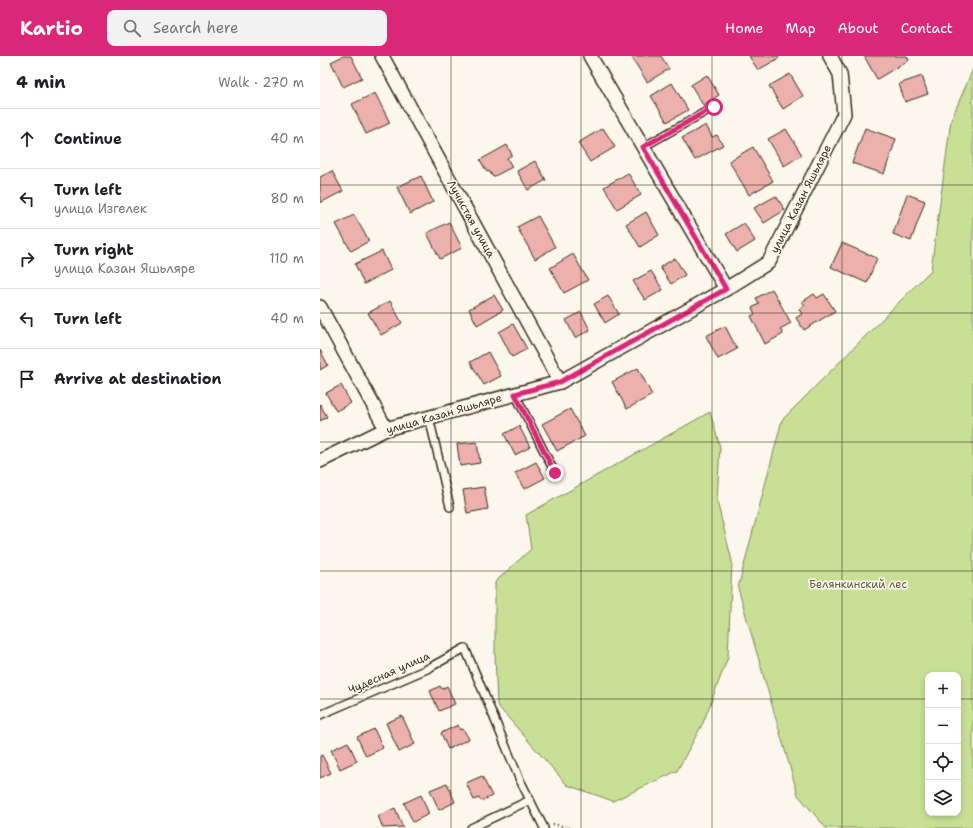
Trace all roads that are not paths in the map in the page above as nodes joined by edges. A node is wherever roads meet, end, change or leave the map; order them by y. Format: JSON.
{"nodes":[{"id":1,"x":382,"y":56,"type":"edge"},
{"id":2,"x":590,"y":56,"type":"edge"},
{"id":3,"x":830,"y":56,"type":"edge"},
{"id":4,"x":714,"y":107,"type":"dead end"},
{"id":5,"x":643,"y":147,"type":"junction"},
{"id":6,"x":726,"y":289,"type":"junction"},
{"id":7,"x":320,"y":307,"type":"edge"},
{"id":8,"x":560,"y":382,"type":"junction"},
{"id":9,"x":515,"y":394,"type":"junction"},
{"id":10,"x":429,"y":418,"type":"junction"},
{"id":11,"x":386,"y":429,"type":"junction"},
{"id":12,"x":320,"y":461,"type":"edge"},
{"id":13,"x":555,"y":473,"type":"dead end"},
{"id":14,"x":450,"y":507,"type":"dead end"},
{"id":15,"x":320,"y":715,"type":"edge"},
{"id":16,"x":530,"y":800,"type":"junction"},
{"id":17,"x":471,"y":828,"type":"edge"},
{"id":18,"x":544,"y":828,"type":"edge"}],
"edges":[{"from":1,"to":8,"type":"street","name":"Лучистая улица"},
{"from":2,"to":5,"type":"street"},
{"from":3,"to":6,"type":"street","name":"улица Казан Яшьляре"},
{"from":4,"to":5,"type":"lane"},
{"from":5,"to":6,"type":"street"},
{"from":6,"to":8,"type":"street","name":"улица Казан Яшьляре"},
{"from":7,"to":11,"type":"street"},
{"from":8,"to":9,"type":"street","name":"улица Казан Яшьляре"},
{"from":9,"to":10,"type":"street","name":"улица Казан Яшьляре"},
{"from":9,"to":13,"type":"lane"},
{"from":10,"to":11,"type":"street","name":"улица Казан Яшьляре"},
{"from":10,"to":14,"type":"lane"},
{"from":11,"to":12,"type":"street","name":"улица Казан Яшьляре"},
{"from":15,"to":16,"type":"lane","name":"Чудесная улица"},
{"from":16,"to":17,"type":"lane"},
{"from":16,"to":18,"type":"lane"}]}
